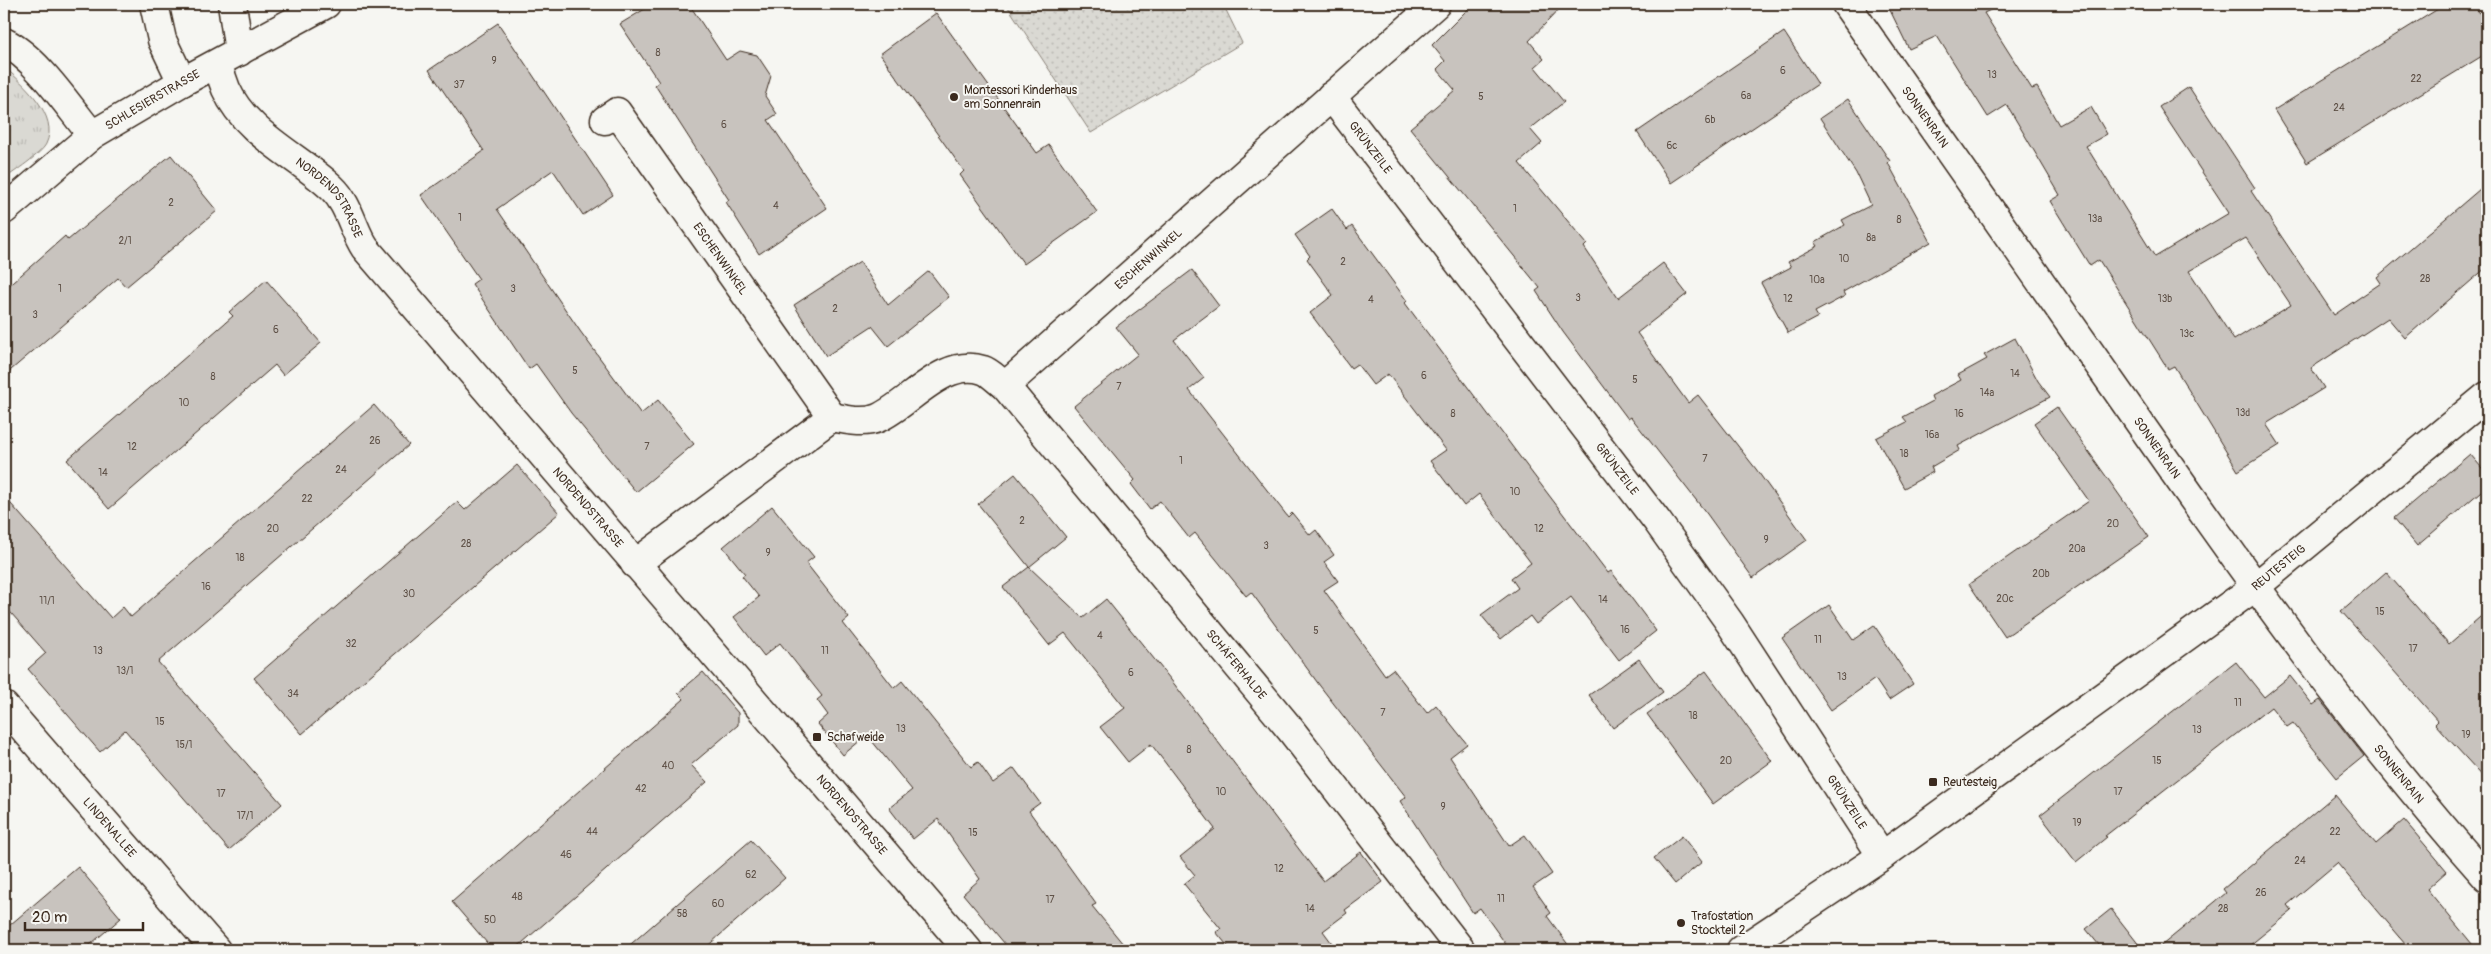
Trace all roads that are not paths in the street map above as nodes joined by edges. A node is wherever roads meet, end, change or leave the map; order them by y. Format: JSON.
{"nodes":[{"id":1,"x":154,"y":4,"type":"edge"},
{"id":2,"x":232,"y":4,"type":"edge"},
{"id":3,"x":326,"y":4,"type":"edge"},
{"id":4,"x":1436,"y":4,"type":"edge"},
{"id":5,"x":1846,"y":4,"type":"edge"},
{"id":6,"x":4,"y":42,"type":"edge"},
{"id":7,"x":228,"y":58,"type":"junction"},
{"id":8,"x":182,"y":82,"type":"junction"},
{"id":9,"x":1331,"y":96,"type":"junction"},
{"id":10,"x":605,"y":120,"type":"dead end"},
{"id":11,"x":92,"y":134,"type":"junction"},
{"id":12,"x":4,"y":210,"type":"edge"},
{"id":13,"x":1005,"y":386,"type":"junction"},
{"id":14,"x":2487,"y":396,"type":"edge"},
{"id":15,"x":832,"y":417,"type":"junction"},
{"id":16,"x":635,"y":564,"type":"junction"},
{"id":17,"x":2255,"y":587,"type":"junction"},
{"id":18,"x":4,"y":706,"type":"edge"},
{"id":19,"x":1882,"y":856,"type":"junction"},
{"id":20,"x":2487,"y":878,"type":"edge"},
{"id":21,"x":204,"y":946,"type":"edge"},
{"id":22,"x":1754,"y":947,"type":"edge"},
{"id":23,"x":968,"y":950,"type":"edge"},
{"id":24,"x":1461,"y":950,"type":"edge"}],
"edges":[{"from":1,"to":8,"type":"street"},
{"from":2,"to":7,"type":"street","name":"NORDENDSTRASSE"},
{"from":3,"to":7,"type":"street","name":"SCHLESIERSTRASSE"},
{"from":4,"to":9,"type":"street","name":"ESCHENWINKEL"},
{"from":5,"to":17,"type":"street","name":"SONNENRAIN"},
{"from":6,"to":11,"type":"street","name":"SCHLESIERSTRASSE"},
{"from":7,"to":8,"type":"street","name":"SCHLESIERSTRASSE"},
{"from":7,"to":16,"type":"street","name":"NORDENDSTRASSE"},
{"from":8,"to":11,"type":"street","name":"SCHLESIERSTRASSE"},
{"from":9,"to":13,"type":"street","name":"ESCHENWINKEL"},
{"from":9,"to":19,"type":"street","name":"GRÜNZEILE"},
{"from":10,"to":15,"type":"street","name":"ESCHENWINKEL"},
{"from":11,"to":12,"type":"street"},
{"from":13,"to":15,"type":"street"},
{"from":13,"to":24,"type":"street","name":"SCHÄFERHALDE"},
{"from":14,"to":17,"type":"street","name":"REUTESTEIG"},
{"from":15,"to":16,"type":"street"},
{"from":16,"to":23,"type":"street","name":"NORDENDSTRASSE"},
{"from":17,"to":19,"type":"street","name":"REUTESTEIG"},
{"from":17,"to":20,"type":"street","name":"SONNENRAIN"},
{"from":18,"to":21,"type":"street","name":"LINDENALLEE"},
{"from":19,"to":22,"type":"street","name":"REUTESTEIG"}]}
